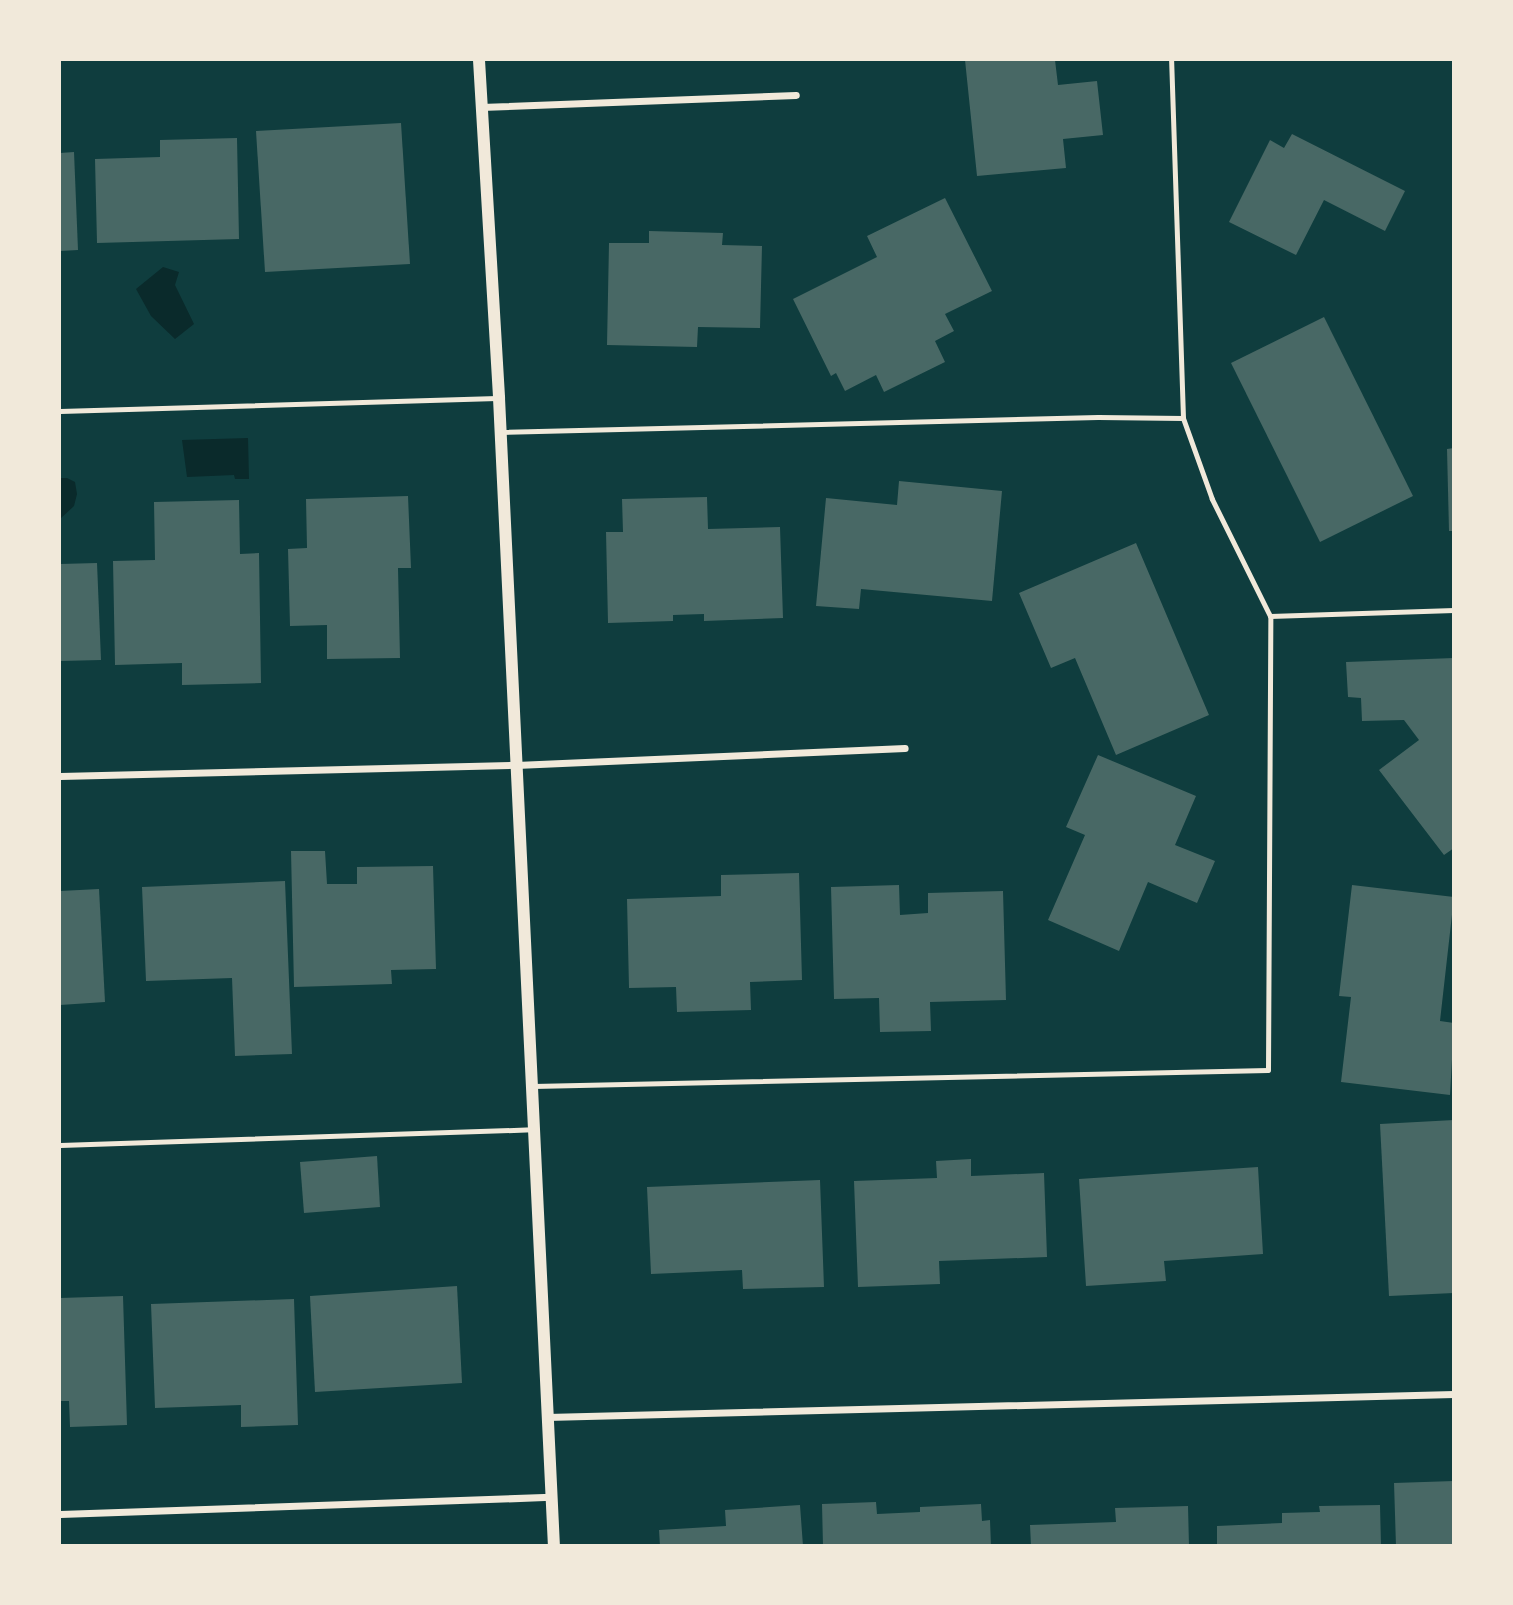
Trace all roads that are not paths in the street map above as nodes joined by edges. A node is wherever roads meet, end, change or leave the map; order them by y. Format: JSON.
{"nodes":[{"id":1,"x":479,"y":60,"type":"edge"},
{"id":2,"x":1171,"y":60,"type":"edge"},
{"id":3,"x":796,"y":95,"type":"dead end"},
{"id":4,"x":481,"y":107,"type":"junction"},
{"id":5,"x":499,"y":398,"type":"junction"},
{"id":6,"x":60,"y":411,"type":"edge"},
{"id":7,"x":1183,"y":418,"type":"junction"},
{"id":8,"x":500,"y":432,"type":"junction"},
{"id":9,"x":1454,"y":610,"type":"edge"},
{"id":10,"x":1270,"y":616,"type":"junction"},
{"id":11,"x":905,"y":748,"type":"dead end"},
{"id":12,"x":516,"y":765,"type":"junction"},
{"id":13,"x":60,"y":776,"type":"edge"},
{"id":14,"x":530,"y":1086,"type":"junction"},
{"id":15,"x":532,"y":1129,"type":"junction"},
{"id":16,"x":60,"y":1145,"type":"edge"},
{"id":17,"x":1454,"y":1394,"type":"edge"},
{"id":18,"x":546,"y":1417,"type":"junction"},
{"id":19,"x":551,"y":1497,"type":"junction"},
{"id":20,"x":60,"y":1514,"type":"edge"},
{"id":21,"x":554,"y":1545,"type":"edge"}],
"edges":[{"from":1,"to":4,"type":"street"},
{"from":2,"to":7,"type":"lane"},
{"from":3,"to":4,"type":"street"},
{"from":4,"to":5,"type":"street"},
{"from":5,"to":6,"type":"lane"},
{"from":5,"to":8,"type":"street"},
{"from":7,"to":8,"type":"lane"},
{"from":7,"to":10,"type":"lane"},
{"from":8,"to":12,"type":"street"},
{"from":9,"to":10,"type":"lane"},
{"from":10,"to":14,"type":"lane"},
{"from":11,"to":12,"type":"street"},
{"from":12,"to":13,"type":"street"},
{"from":12,"to":14,"type":"street"},
{"from":14,"to":15,"type":"street"},
{"from":15,"to":16,"type":"lane"},
{"from":15,"to":18,"type":"street"},
{"from":17,"to":18,"type":"street"},
{"from":18,"to":19,"type":"street"},
{"from":19,"to":20,"type":"street"},
{"from":19,"to":21,"type":"street"}]}
